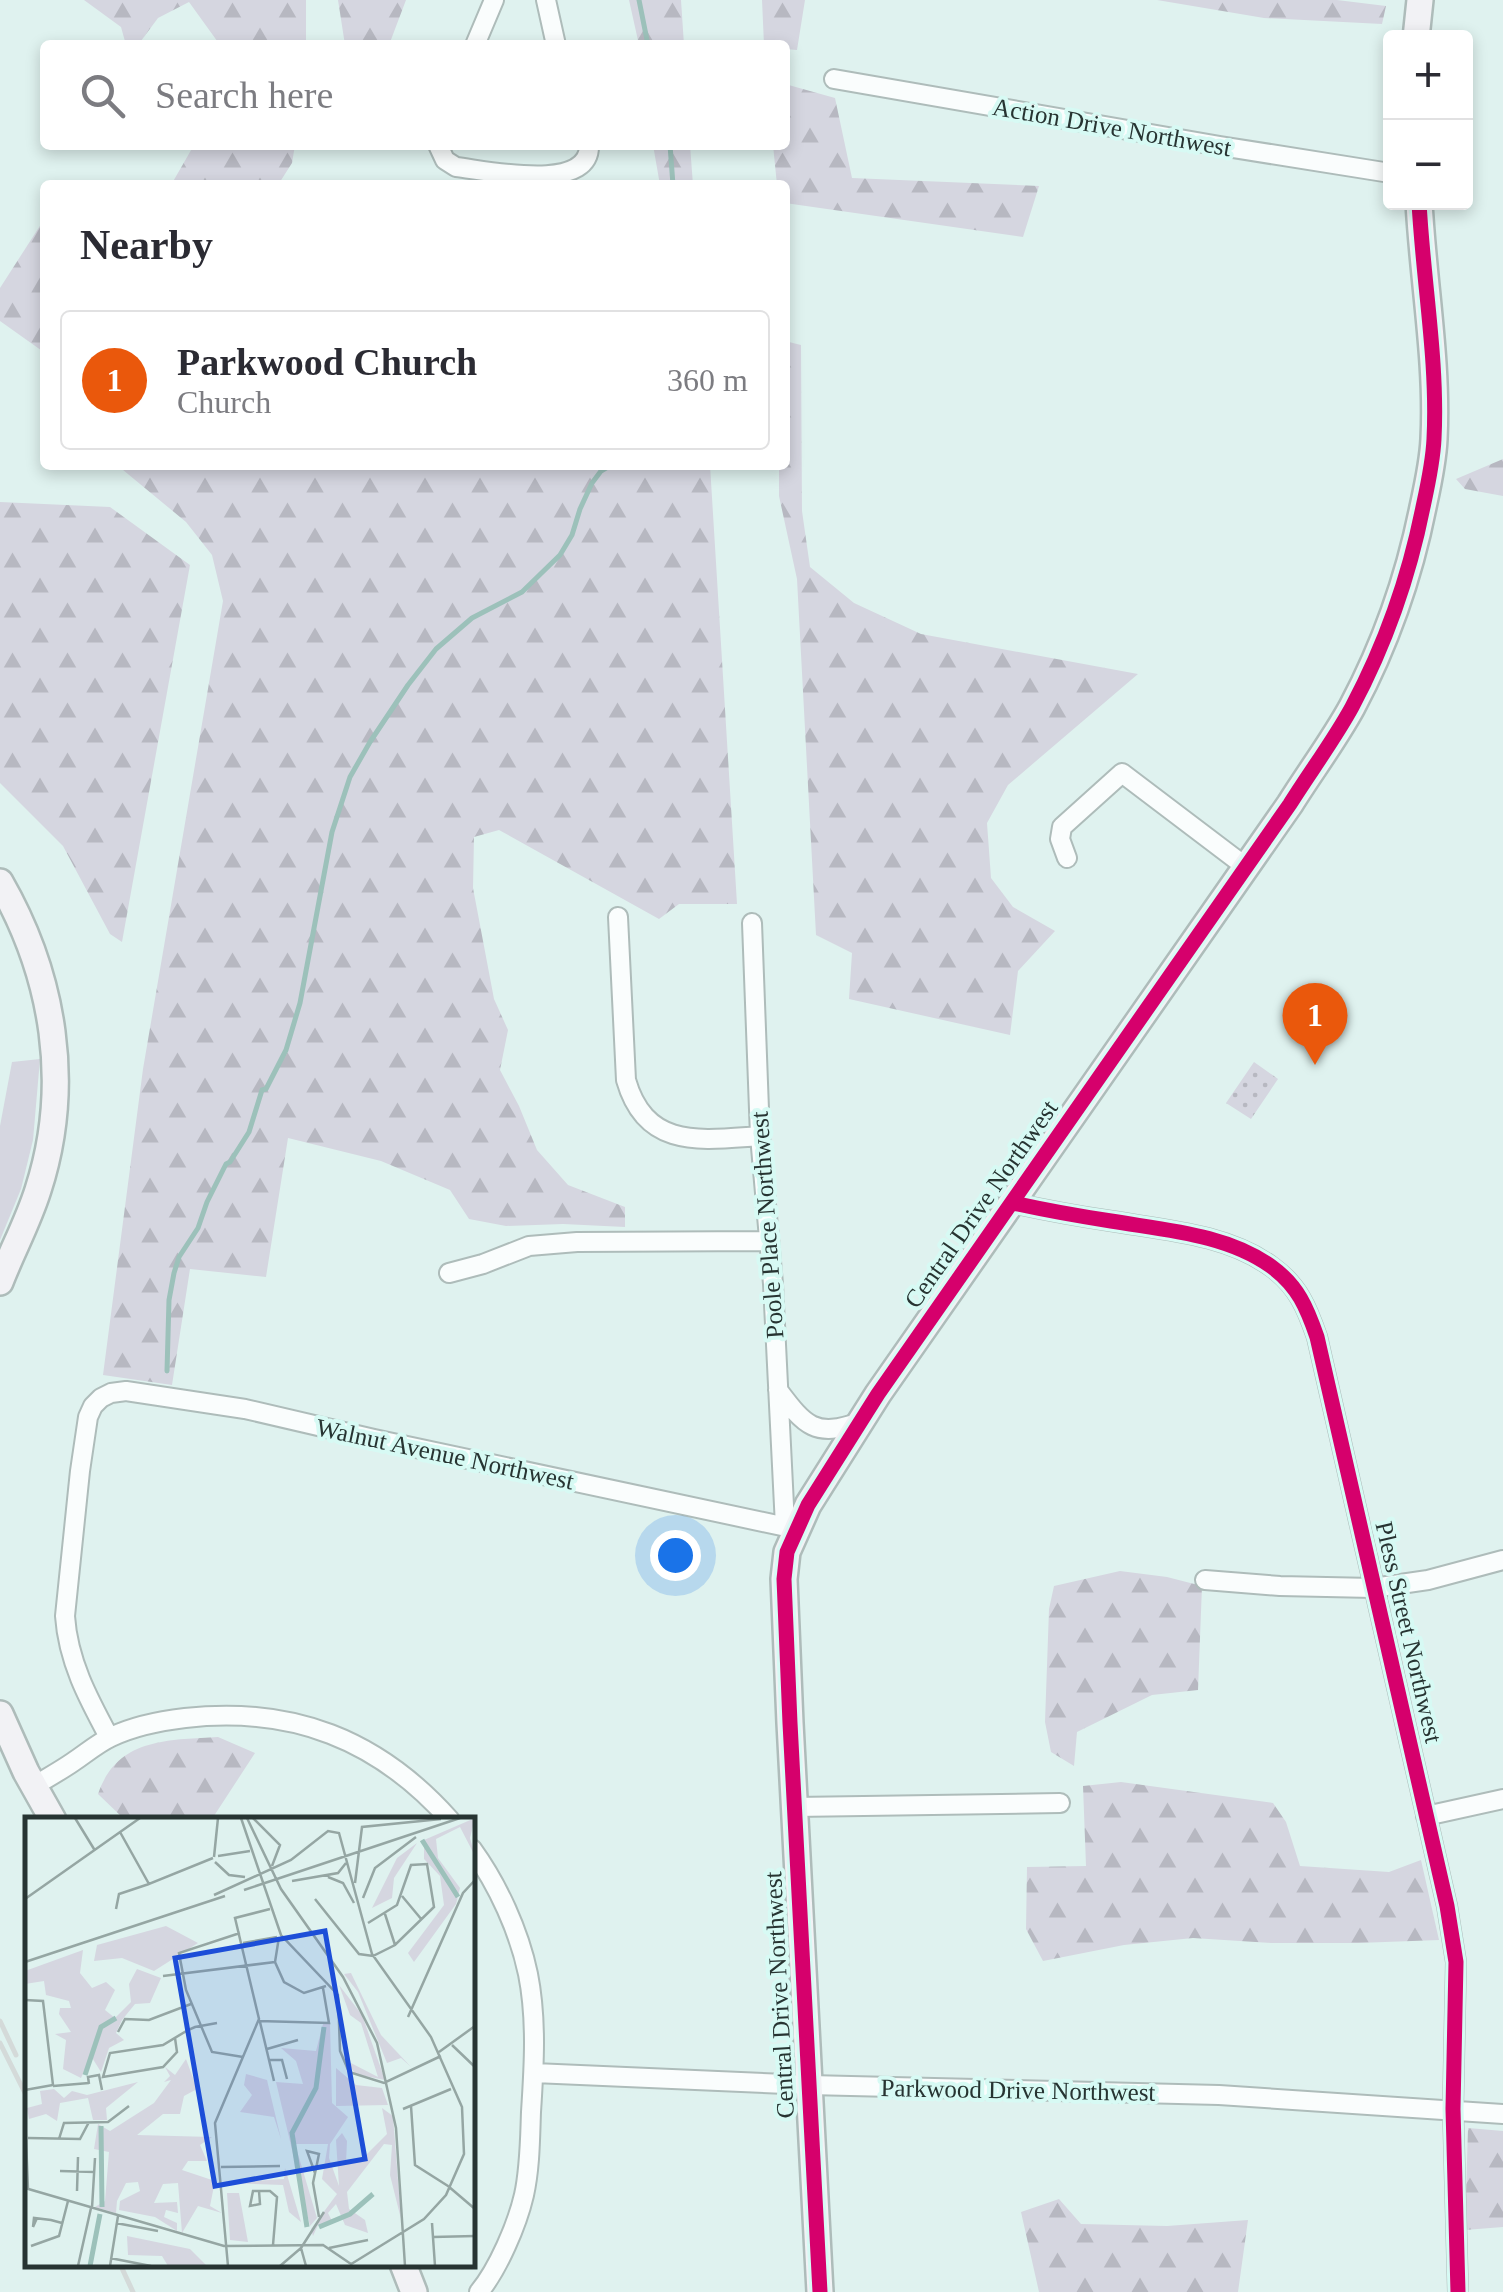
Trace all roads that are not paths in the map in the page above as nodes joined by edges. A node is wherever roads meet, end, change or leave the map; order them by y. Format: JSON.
{"nodes":[{"id":1,"x":494,"y":0,"type":"edge"},
{"id":2,"x":546,"y":0,"type":"edge"},
{"id":3,"x":1420,"y":0,"type":"edge"},
{"id":4,"x":1417,"y":30,"type":"edge"},
{"id":5,"x":477,"y":40,"type":"edge"},
{"id":6,"x":555,"y":40,"type":"edge"},
{"id":7,"x":834,"y":79,"type":"dead end"},
{"id":8,"x":441,"y":150,"type":"edge"},
{"id":9,"x":590,"y":150,"type":"edge"},
{"id":10,"x":1383,"y":171,"type":"edge"},
{"id":11,"x":1420,"y":210,"type":"edge"},
{"id":12,"x":1066,"y":858,"type":"dead end"},
{"id":13,"x":1246,"y":867,"type":"junction"},
{"id":14,"x":0,"y":882,"type":"edge"},
{"id":15,"x":618,"y":916,"type":"dead end"},
{"id":16,"x":752,"y":923,"type":"dead end"},
{"id":17,"x":760,"y":1136,"type":"junction"},
{"id":18,"x":1013,"y":1203,"type":"junction"},
{"id":19,"x":769,"y":1241,"type":"junction"},
{"id":20,"x":449,"y":1274,"type":"dead end"},
{"id":21,"x":0,"y":1282,"type":"edge"},
{"id":22,"x":778,"y":1389,"type":"junction"},
{"id":23,"x":860,"y":1422,"type":"junction"},
{"id":24,"x":790,"y":1528,"type":"junction"},
{"id":25,"x":1503,"y":1560,"type":"edge"},
{"id":26,"x":1205,"y":1580,"type":"dead end"},
{"id":27,"x":1373,"y":1588,"type":"junction"},
{"id":28,"x":0,"y":1714,"type":"edge"},
{"id":29,"x":109,"y":1737,"type":"junction"},
{"id":30,"x":34,"y":1786,"type":"junction"},
{"id":31,"x":1503,"y":1800,"type":"edge"},
{"id":32,"x":1060,"y":1803,"type":"dead end"},
{"id":33,"x":795,"y":1807,"type":"junction"},
{"id":34,"x":1426,"y":1816,"type":"junction"},
{"id":35,"x":51,"y":1817,"type":"edge"},
{"id":36,"x":448,"y":1817,"type":"edge"},
{"id":37,"x":475,"y":1853,"type":"edge"},
{"id":38,"x":534,"y":2073,"type":"junction"},
{"id":39,"x":809,"y":2084,"type":"junction"},
{"id":40,"x":1453,"y":2109,"type":"junction"},
{"id":41,"x":1503,"y":2114,"type":"edge"},
{"id":42,"x":403,"y":2267,"type":"edge"},
{"id":43,"x":414,"y":2292,"type":"edge"},
{"id":44,"x":479,"y":2292,"type":"edge"},
{"id":45,"x":820,"y":2292,"type":"edge"},
{"id":46,"x":1458,"y":2292,"type":"edge"}],
"edges":[{"from":1,"to":5,"type":"street"},
{"from":2,"to":6,"type":"street"},
{"from":3,"to":4,"type":"street"},
{"from":7,"to":10,"type":"street","name":"Action Drive Northwest"},
{"from":8,"to":9,"type":"street"},
{"from":11,"to":13,"type":"street","name":"Central Drive Northwest"},
{"from":12,"to":13,"type":"street"},
{"from":13,"to":18,"type":"street","name":"Central Drive Northwest"},
{"from":14,"to":21,"type":"street"},
{"from":15,"to":17,"type":"street"},
{"from":16,"to":17,"type":"street","name":"Poole Place Northwest"},
{"from":17,"to":19,"type":"street","name":"Poole Place Northwest"},
{"from":18,"to":23,"type":"street","name":"Central Drive Northwest"},
{"from":18,"to":27,"type":"street","name":"Pless Street Northwest"},
{"from":19,"to":20,"type":"street"},
{"from":19,"to":22,"type":"street","name":"Poole Place Northwest"},
{"from":22,"to":23,"type":"street"},
{"from":22,"to":24,"type":"street","name":"Poole Place Northwest"},
{"from":23,"to":24,"type":"street","name":"Central Drive Northwest"},
{"from":24,"to":29,"type":"street","name":"Walnut Avenue Northwest"},
{"from":24,"to":33,"type":"street","name":"Central Drive Northwest"},
{"from":25,"to":27,"type":"street"},
{"from":26,"to":27,"type":"street"},
{"from":27,"to":34,"type":"street","name":"Pless Street Northwest"},
{"from":28,"to":30,"type":"street"},
{"from":29,"to":30,"type":"street"},
{"from":29,"to":36,"type":"street"},
{"from":30,"to":35,"type":"street"},
{"from":31,"to":34,"type":"street"},
{"from":32,"to":33,"type":"street"},
{"from":33,"to":39,"type":"street","name":"Central Drive Northwest"},
{"from":34,"to":40,"type":"street","name":"Pless Street Northwest"},
{"from":37,"to":38,"type":"street"},
{"from":38,"to":39,"type":"street","name":"Parkwood Drive Northwest"},
{"from":38,"to":44,"type":"street"},
{"from":39,"to":40,"type":"street","name":"Parkwood Drive Northwest"},
{"from":39,"to":45,"type":"street","name":"Central Drive Northwest"},
{"from":40,"to":41,"type":"street","name":"Parkwood Drive Northwest"},
{"from":40,"to":46,"type":"street","name":"Pless Street Northwest"},
{"from":42,"to":43,"type":"street"}]}
